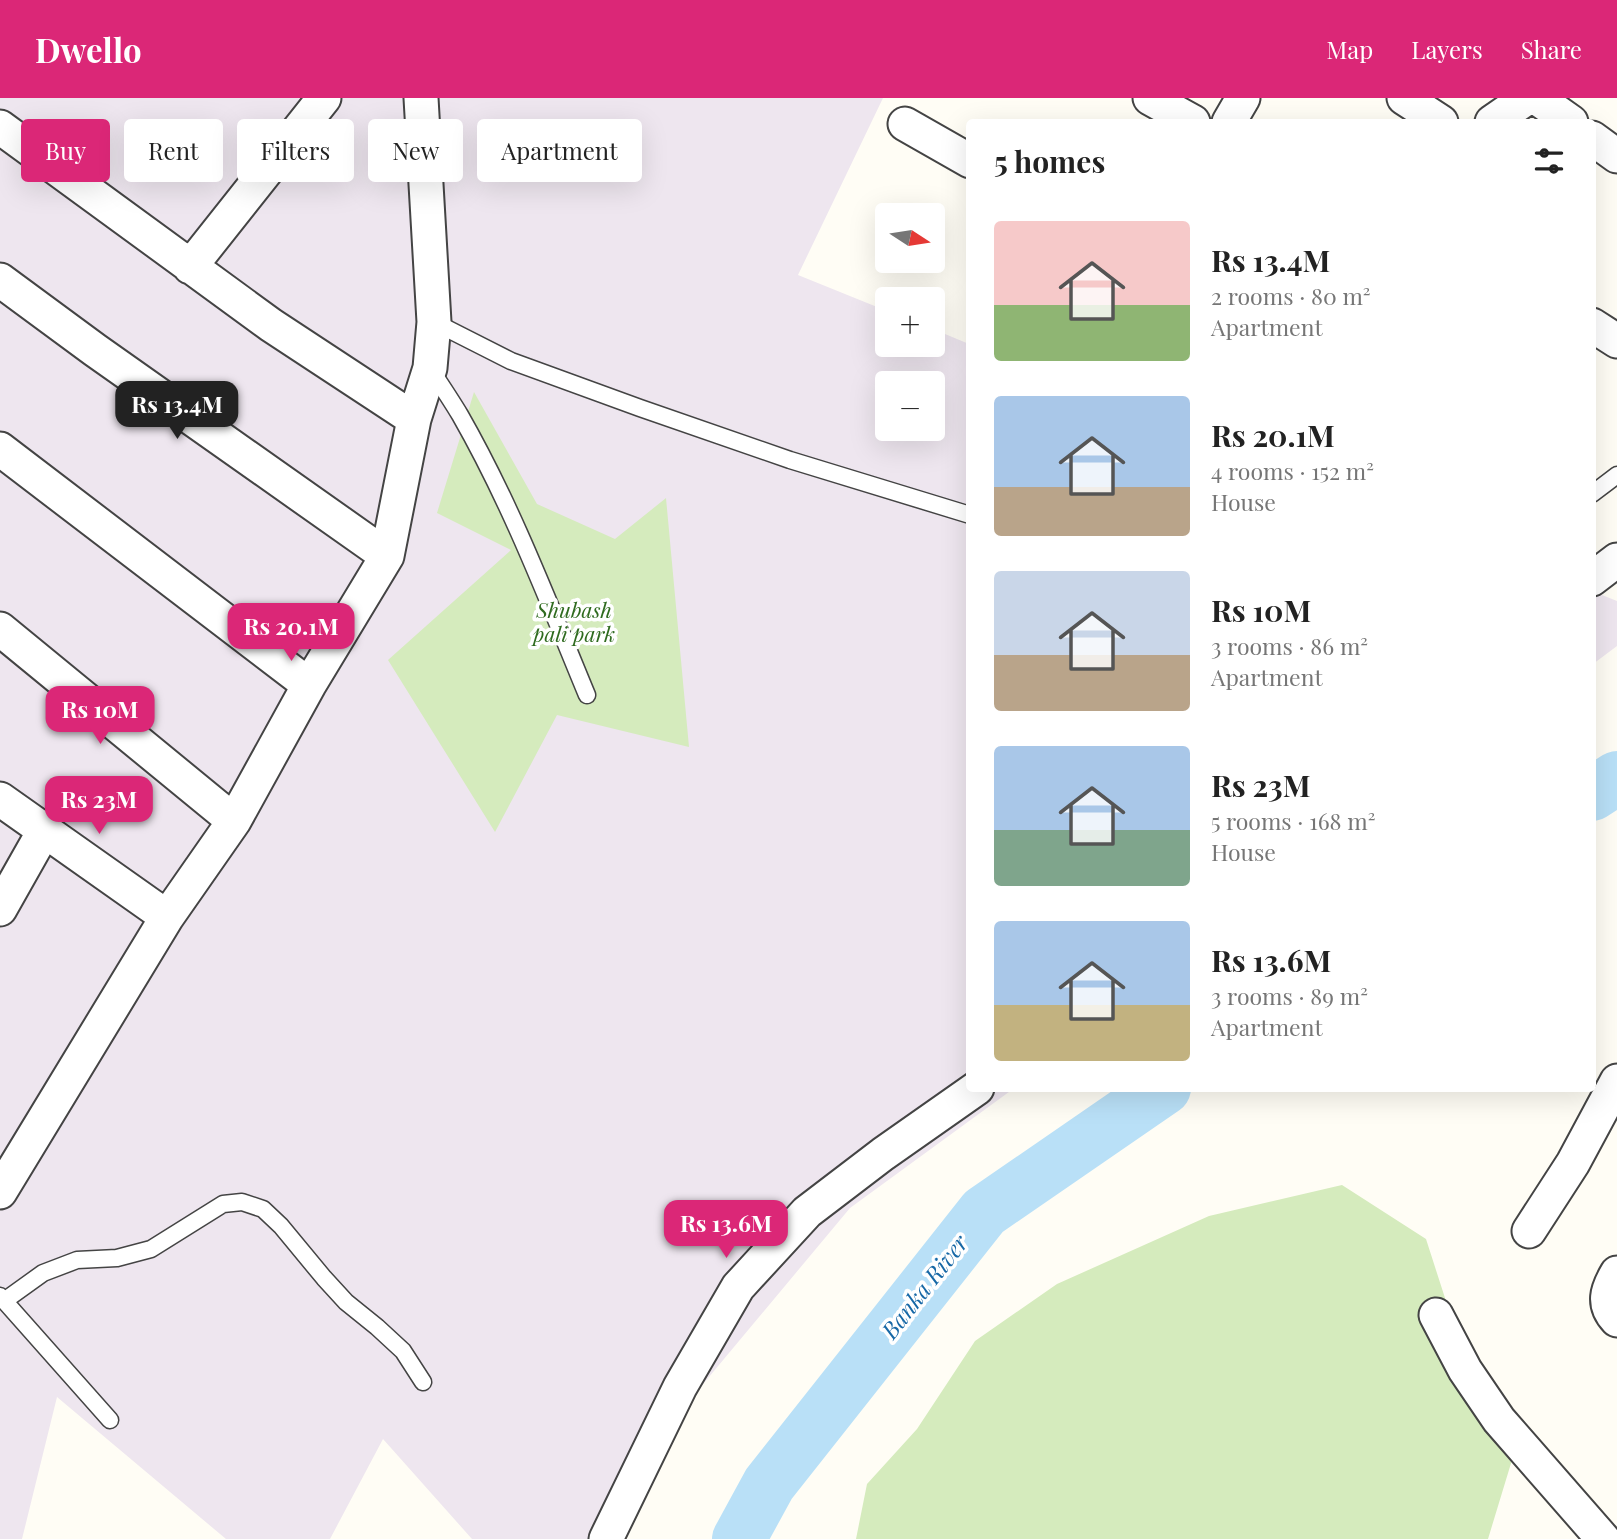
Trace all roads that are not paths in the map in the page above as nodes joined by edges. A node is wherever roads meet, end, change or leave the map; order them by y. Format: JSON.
{"nodes":[{"id":1,"x":324,"y":98,"type":"edge"},
{"id":2,"x":421,"y":98,"type":"edge"},
{"id":3,"x":1150,"y":98,"type":"edge"},
{"id":4,"x":1243,"y":98,"type":"edge"},
{"id":5,"x":1405,"y":98,"type":"edge"},
{"id":6,"x":1527,"y":98,"type":"edge"},
{"id":7,"x":1537,"y":98,"type":"edge"},
{"id":8,"x":1188,"y":119,"type":"edge"},
{"id":9,"x":1231,"y":119,"type":"edge"},
{"id":10,"x":1436,"y":119,"type":"edge"},
{"id":11,"x":1496,"y":119,"type":"edge"},
{"id":12,"x":1567,"y":119,"type":"edge"},
{"id":13,"x":905,"y":124,"type":"dead end"},
{"id":14,"x":0,"y":127,"type":"edge"},
{"id":15,"x":1596,"y":141,"type":"edge"},
{"id":16,"x":1617,"y":156,"type":"edge"},
{"id":17,"x":966,"y":159,"type":"edge"},
{"id":18,"x":190,"y":267,"type":"junction"},
{"id":19,"x":0,"y":280,"type":"edge"},
{"id":20,"x":435,"y":322,"type":"junction"},
{"id":21,"x":1596,"y":328,"type":"edge"},
{"id":22,"x":1617,"y":341,"type":"edge"},
{"id":23,"x":430,"y":368,"type":"junction"},
{"id":24,"x":414,"y":419,"type":"junction"},
{"id":25,"x":0,"y":449,"type":"edge"},
{"id":26,"x":1617,"y":475,"type":"edge"},
{"id":27,"x":1596,"y":491,"type":"edge"},
{"id":28,"x":966,"y":515,"type":"edge"},
{"id":29,"x":387,"y":556,"type":"junction"},
{"id":30,"x":1617,"y":560,"type":"edge"},
{"id":31,"x":1596,"y":576,"type":"edge"},
{"id":32,"x":0,"y":629,"type":"edge"},
{"id":33,"x":309,"y":685,"type":"junction"},
{"id":34,"x":587,"y":695,"type":"dead end"},
{"id":35,"x":0,"y":799,"type":"edge"},
{"id":36,"x":234,"y":821,"type":"junction"},
{"id":37,"x":44,"y":831,"type":"junction"},
{"id":38,"x":0,"y":909,"type":"edge"},
{"id":39,"x":167,"y":917,"type":"junction"},
{"id":40,"x":1617,"y":1081,"type":"edge"},
{"id":41,"x":971,"y":1092,"type":"edge"},
{"id":42,"x":0,"y":1192,"type":"edge"},
{"id":43,"x":1528,"y":1231,"type":"dead end"},
{"id":44,"x":1617,"y":1273,"type":"edge"},
{"id":45,"x":2,"y":1299,"type":"edge"},
{"id":46,"x":1436,"y":1315,"type":"dead end"},
{"id":47,"x":1617,"y":1320,"type":"edge"},
{"id":48,"x":423,"y":1382,"type":"dead end"},
{"id":49,"x":110,"y":1420,"type":"dead end"},
{"id":50,"x":606,"y":1539,"type":"edge"},
{"id":51,"x":1604,"y":1539,"type":"edge"}],
"edges":[{"from":1,"to":18,"type":"street"},
{"from":2,"to":20,"type":"street"},
{"from":3,"to":8,"type":"street"},
{"from":4,"to":9,"type":"street"},
{"from":5,"to":10,"type":"street"},
{"from":6,"to":11,"type":"street"},
{"from":7,"to":12,"type":"street"},
{"from":13,"to":17,"type":"street"},
{"from":14,"to":18,"type":"street"},
{"from":15,"to":16,"type":"street"},
{"from":18,"to":24,"type":"street"},
{"from":19,"to":29,"type":"street"},
{"from":20,"to":23,"type":"street"},
{"from":20,"to":28,"type":"lane"},
{"from":21,"to":22,"type":"street"},
{"from":23,"to":24,"type":"street"},
{"from":23,"to":34,"type":"lane"},
{"from":24,"to":29,"type":"street"},
{"from":25,"to":33,"type":"street"},
{"from":26,"to":27,"type":"lane"},
{"from":29,"to":33,"type":"street"},
{"from":30,"to":31,"type":"street"},
{"from":32,"to":36,"type":"street"},
{"from":33,"to":36,"type":"street"},
{"from":35,"to":37,"type":"street"},
{"from":36,"to":39,"type":"street"},
{"from":37,"to":38,"type":"street"},
{"from":37,"to":39,"type":"street"},
{"from":39,"to":42,"type":"street"},
{"from":40,"to":43,"type":"street"},
{"from":41,"to":50,"type":"street"},
{"from":44,"to":47,"type":"street"},
{"from":45,"to":48,"type":"lane"},
{"from":45,"to":49,"type":"lane"},
{"from":46,"to":51,"type":"street"}]}
